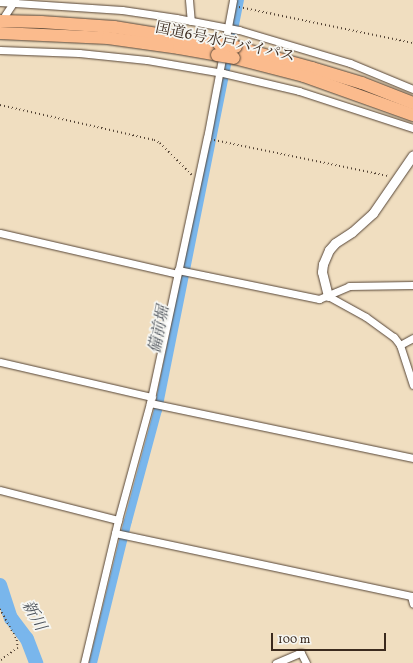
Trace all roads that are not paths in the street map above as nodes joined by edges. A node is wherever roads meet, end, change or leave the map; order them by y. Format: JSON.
{"nodes":[{"id":1,"x":189,"y":0,"type":"edge"},
{"id":2,"x":233,"y":0,"type":"edge"},
{"id":3,"x":15,"y":1,"type":"edge"},
{"id":4,"x":0,"y":2,"type":"edge"},
{"id":5,"x":3,"y":18,"type":"edge"},
{"id":6,"x":191,"y":21,"type":"junction"},
{"id":7,"x":232,"y":29,"type":"junction"},
{"id":8,"x":0,"y":32,"type":"edge"},
{"id":9,"x":218,"y":49,"type":"junction"},
{"id":10,"x":0,"y":50,"type":"edge"},
{"id":11,"x":235,"y":53,"type":"junction"},
{"id":12,"x":224,"y":74,"type":"junction"},
{"id":13,"x":413,"y":89,"type":"edge"},
{"id":14,"x":413,"y":103,"type":"edge"},
{"id":15,"x":413,"y":115,"type":"edge"},
{"id":16,"x":413,"y":128,"type":"edge"},
{"id":17,"x":413,"y":155,"type":"edge"},
{"id":18,"x":0,"y":233,"type":"edge"},
{"id":19,"x":181,"y":272,"type":"junction"},
{"id":20,"x":413,"y":285,"type":"edge"},
{"id":21,"x":328,"y":296,"type":"junction"},
{"id":22,"x":413,"y":338,"type":"edge"},
{"id":23,"x":400,"y":345,"type":"junction"},
{"id":24,"x":0,"y":362,"type":"edge"},
{"id":25,"x":413,"y":385,"type":"edge"},
{"id":26,"x":152,"y":401,"type":"junction"},
{"id":27,"x":413,"y":458,"type":"edge"},
{"id":28,"x":0,"y":490,"type":"edge"},
{"id":29,"x":118,"y":520,"type":"junction"},
{"id":30,"x":117,"y":534,"type":"junction"},
{"id":31,"x":413,"y":604,"type":"edge"},
{"id":32,"x":84,"y":663,"type":"edge"},
{"id":33,"x":276,"y":663,"type":"edge"},
{"id":34,"x":306,"y":663,"type":"edge"}],
"edges":[{"from":1,"to":6,"type":"street"},
{"from":2,"to":7,"type":"street"},
{"from":3,"to":4,"type":"street"},
{"from":3,"to":5,"type":"street"},
{"from":3,"to":6,"type":"street"},
{"from":5,"to":9,"type":"highway","name":"国道6号水戸バイパス"},
{"from":6,"to":7,"type":"street"},
{"from":7,"to":12,"type":"street"},
{"from":7,"to":13,"type":"street"},
{"from":8,"to":9,"type":"highway","name":"国道6号水戸バイパス"},
{"from":9,"to":11,"type":"highway","name":"国道6号水戸バイパス","bridge":true},
{"from":10,"to":12,"type":"street"},
{"from":11,"to":14,"type":"highway","name":"国道6号水戸バイパス"},
{"from":11,"to":15,"type":"highway","name":"国道6号水戸バイパス"},
{"from":12,"to":16,"type":"street"},
{"from":12,"to":19,"type":"street"},
{"from":17,"to":21,"type":"street"},
{"from":18,"to":19,"type":"street"},
{"from":19,"to":21,"type":"street"},
{"from":19,"to":26,"type":"street"},
{"from":20,"to":21,"type":"street"},
{"from":21,"to":23,"type":"street"},
{"from":22,"to":23,"type":"street"},
{"from":23,"to":25,"type":"street"},
{"from":24,"to":26,"type":"street"},
{"from":26,"to":27,"type":"street"},
{"from":26,"to":29,"type":"street"},
{"from":28,"to":29,"type":"street"},
{"from":29,"to":30,"type":"street"},
{"from":30,"to":31,"type":"street"},
{"from":30,"to":32,"type":"street"},
{"from":33,"to":34,"type":"street"}]}
